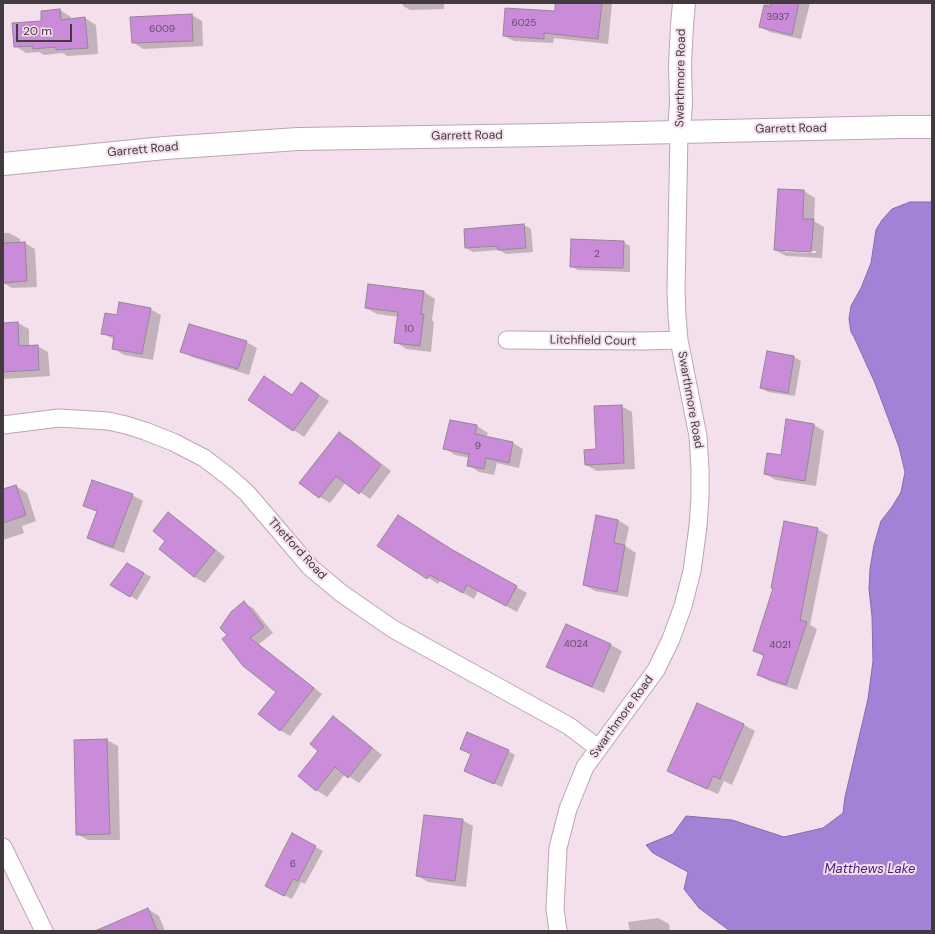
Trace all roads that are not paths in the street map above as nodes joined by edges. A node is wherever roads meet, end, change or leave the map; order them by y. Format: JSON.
{"nodes":[{"id":1,"x":684,"y":3,"type":"edge"},
{"id":2,"x":932,"y":127,"type":"edge"},
{"id":3,"x":679,"y":132,"type":"junction"},
{"id":4,"x":3,"y":164,"type":"edge"},
{"id":5,"x":507,"y":340,"type":"dead end"},
{"id":6,"x":679,"y":340,"type":"junction"},
{"id":7,"x":3,"y":425,"type":"edge"},
{"id":8,"x":598,"y":748,"type":"junction"},
{"id":9,"x":3,"y":847,"type":"edge"},
{"id":10,"x":44,"y":931,"type":"edge"},
{"id":11,"x":558,"y":931,"type":"edge"}],
"edges":[{"from":1,"to":3,"type":"street","name":"Swarthmore Road"},
{"from":2,"to":3,"type":"street","name":"Garrett Road"},
{"from":3,"to":4,"type":"street","name":"Garrett Road"},
{"from":3,"to":6,"type":"street","name":"Swarthmore Road"},
{"from":5,"to":6,"type":"street","name":"Litchfield Court"},
{"from":6,"to":8,"type":"street","name":"Swarthmore Road"},
{"from":7,"to":8,"type":"street","name":"Thetford Road"},
{"from":8,"to":11,"type":"street","name":"Swarthmore Road"},
{"from":9,"to":10,"type":"street"}]}
